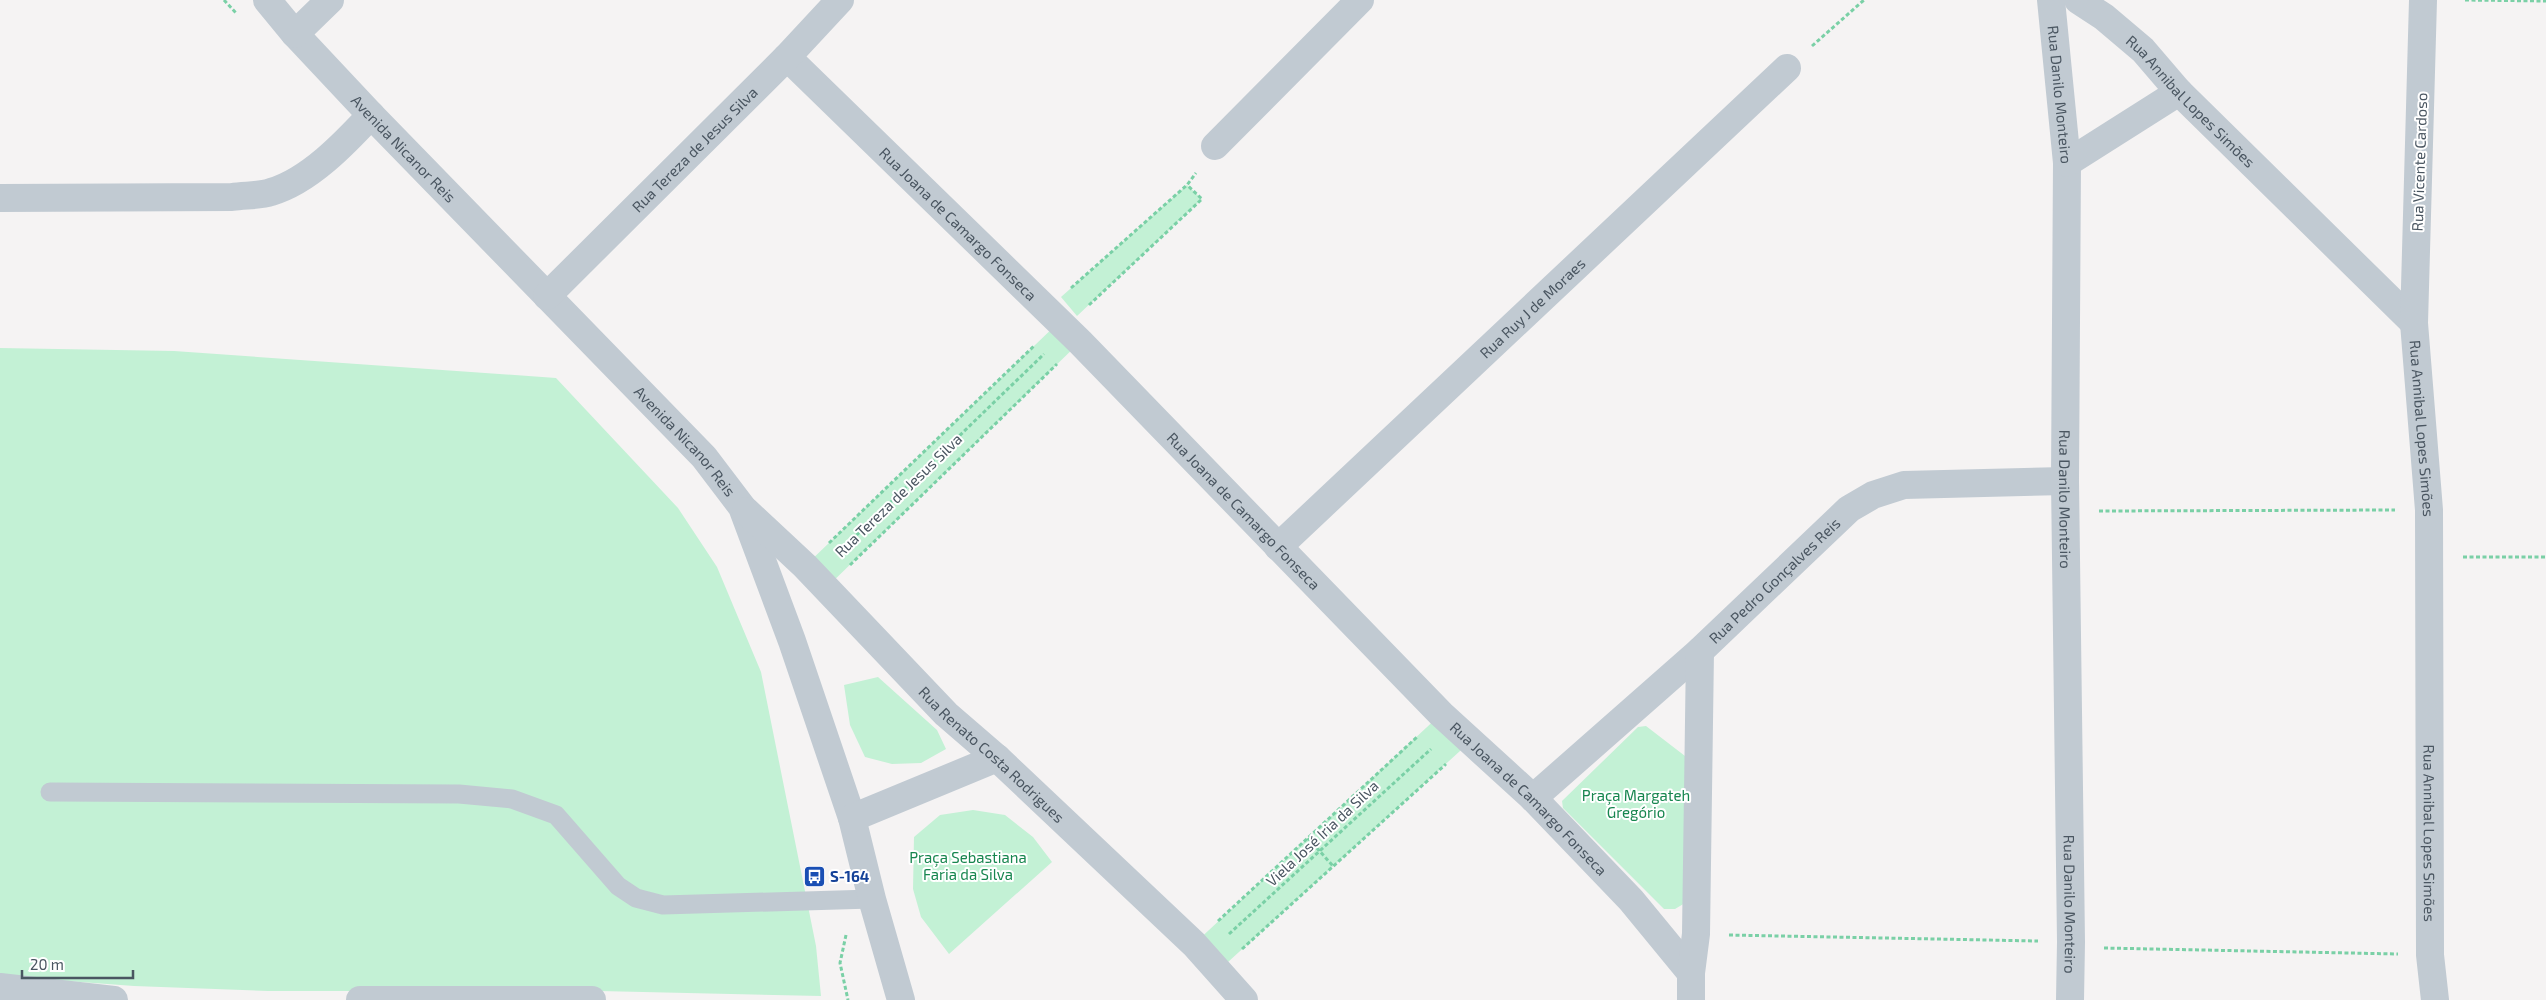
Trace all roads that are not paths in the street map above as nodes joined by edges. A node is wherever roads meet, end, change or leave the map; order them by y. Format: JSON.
{"nodes":[{"id":1,"x":267,"y":0,"type":"edge"},
{"id":2,"x":330,"y":0,"type":"edge"},
{"id":3,"x":840,"y":0,"type":"edge"},
{"id":4,"x":1360,"y":0,"type":"edge"},
{"id":5,"x":2051,"y":0,"type":"edge"},
{"id":6,"x":2078,"y":0,"type":"edge"},
{"id":7,"x":2424,"y":0,"type":"edge"},
{"id":8,"x":295,"y":34,"type":"junction"},
{"id":9,"x":787,"y":57,"type":"junction"},
{"id":10,"x":1787,"y":68,"type":"road end"},
{"id":11,"x":2179,"y":92,"type":"junction"},
{"id":12,"x":371,"y":115,"type":"junction"},
{"id":13,"x":1216,"y":146,"type":"road end"},
{"id":14,"x":2066,"y":163,"type":"junction"},
{"id":15,"x":0,"y":198,"type":"edge"},
{"id":16,"x":547,"y":296,"type":"junction"},
{"id":17,"x":2414,"y":323,"type":"junction"},
{"id":18,"x":2065,"y":481,"type":"junction"},
{"id":19,"x":742,"y":507,"type":"junction"},
{"id":20,"x":1278,"y":548,"type":"junction"},
{"id":21,"x":1700,"y":651,"type":"junction"},
{"id":22,"x":997,"y":758,"type":"junction"},
{"id":23,"x":50,"y":792,"type":"dead end"},
{"id":24,"x":1533,"y":798,"type":"junction"},
{"id":25,"x":852,"y":818,"type":"junction"},
{"id":26,"x":872,"y":899,"type":"junction"},
{"id":27,"x":1691,"y":987,"type":"edge"},
{"id":28,"x":0,"y":988,"type":"edge"},
{"id":29,"x":114,"y":1000,"type":"edge"},
{"id":30,"x":360,"y":1000,"type":"edge"},
{"id":31,"x":592,"y":1000,"type":"edge"},
{"id":32,"x":901,"y":1000,"type":"edge"},
{"id":33,"x":1244,"y":1000,"type":"edge"},
{"id":34,"x":2070,"y":1000,"type":"edge"},
{"id":35,"x":2435,"y":1000,"type":"edge"}],
"edges":[{"from":1,"to":8,"type":"street","name":"Avenida Nicanor Reis"},
{"from":2,"to":8,"type":"street"},
{"from":3,"to":9,"type":"street","name":"Rua Tereza de Jesus Silva"},
{"from":4,"to":13,"type":"street"},
{"from":5,"to":14,"type":"street","name":"Rua Danilo Monteiro"},
{"from":6,"to":11,"type":"street","name":"Rua Annibal Lopes Simões"},
{"from":7,"to":17,"type":"street","name":"Rua Vicente Cardoso"},
{"from":8,"to":12,"type":"street","name":"Avenida Nicanor Reis"},
{"from":9,"to":16,"type":"street","name":"Rua Tereza de Jesus Silva"},
{"from":9,"to":20,"type":"street","name":"Rua Joana de Camargo Fonseca"},
{"from":10,"to":20,"type":"street","name":"Rua Ruy J de Moraes"},
{"from":11,"to":14,"type":"street"},
{"from":11,"to":17,"type":"street","name":"Rua Annibal Lopes Simões"},
{"from":12,"to":15,"type":"street"},
{"from":12,"to":16,"type":"street","name":"Avenida Nicanor Reis"},
{"from":14,"to":18,"type":"street","name":"Rua Danilo Monteiro"},
{"from":16,"to":19,"type":"street","name":"Avenida Nicanor Reis"},
{"from":17,"to":35,"type":"street","name":"Rua Annibal Lopes Simões"},
{"from":18,"to":21,"type":"street","name":"Rua Pedro Gonçalves Reis"},
{"from":18,"to":34,"type":"street","name":"Rua Danilo Monteiro"},
{"from":19,"to":22,"type":"street","name":"Rua Renato Costa Rodrigues"},
{"from":19,"to":25,"type":"street","name":"Avenida Nicanor Reis"},
{"from":20,"to":24,"type":"street","name":"Rua Joana de Camargo Fonseca"},
{"from":21,"to":24,"type":"street","name":"Rua Pedro Gonçalves Reis"},
{"from":21,"to":27,"type":"street"},
{"from":22,"to":25,"type":"street"},
{"from":22,"to":33,"type":"street","name":"Rua Renato Costa Rodrigues"},
{"from":23,"to":26,"type":"lane"},
{"from":24,"to":27,"type":"street","name":"Rua Joana de Camargo Fonseca"},
{"from":25,"to":26,"type":"street","name":"Avenida Nicanor Reis"},
{"from":26,"to":32,"type":"street","name":"Avenida Nicanor Reis"},
{"from":28,"to":29,"type":"street"},
{"from":30,"to":31,"type":"street"}]}
